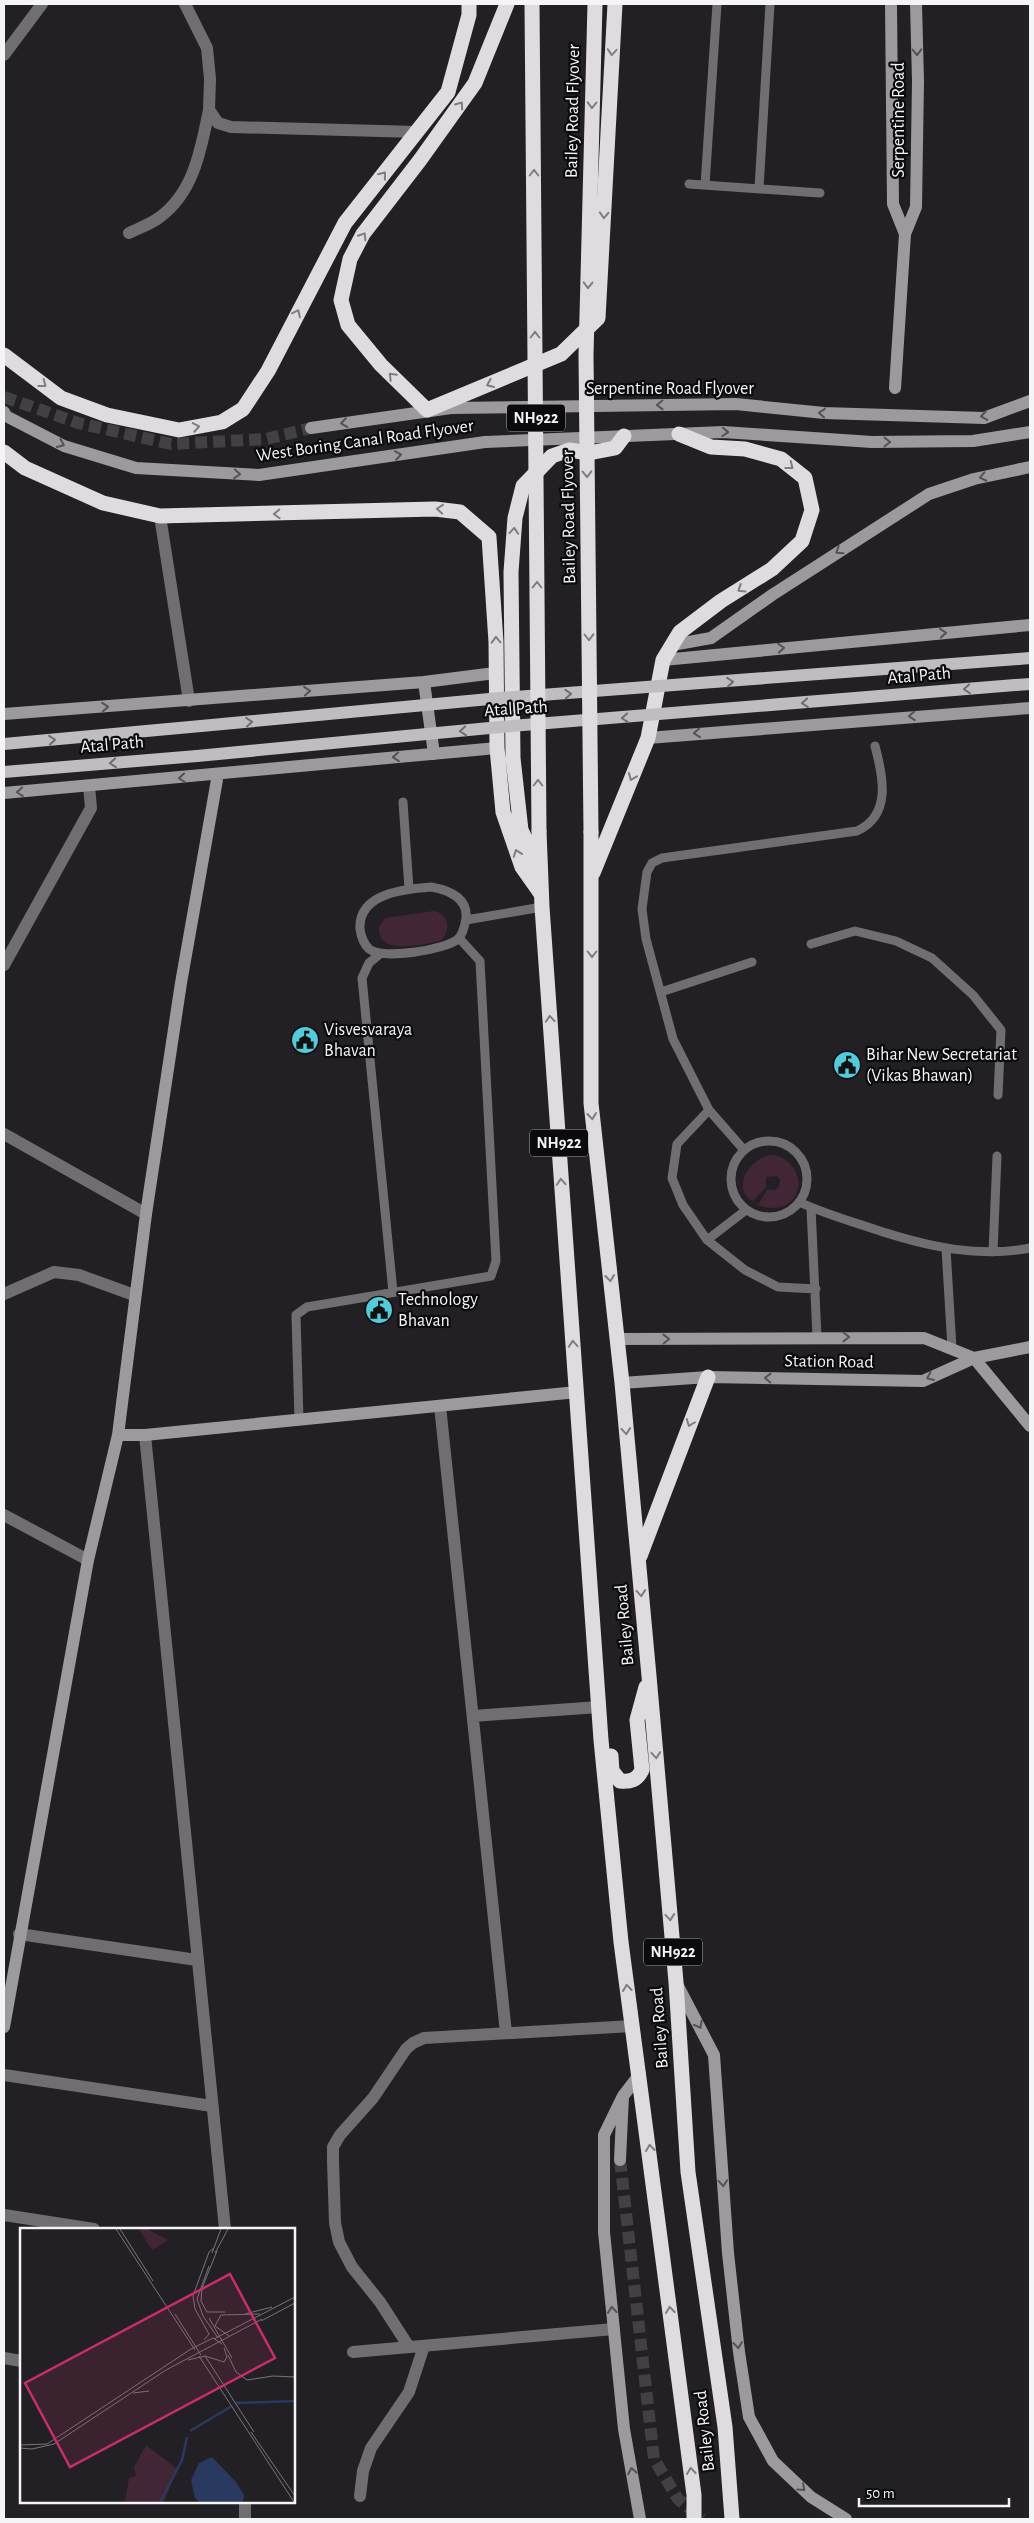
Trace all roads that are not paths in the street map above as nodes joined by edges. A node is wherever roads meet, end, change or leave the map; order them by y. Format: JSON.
{"nodes":[{"id":1,"x":42,"y":4,"type":"edge"},
{"id":2,"x":185,"y":4,"type":"edge"},
{"id":3,"x":469,"y":4,"type":"edge"},
{"id":4,"x":507,"y":4,"type":"edge"},
{"id":5,"x":532,"y":4,"type":"edge"},
{"id":6,"x":595,"y":4,"type":"edge"},
{"id":7,"x":615,"y":4,"type":"edge"},
{"id":8,"x":716,"y":4,"type":"edge"},
{"id":9,"x":770,"y":4,"type":"edge"},
{"id":10,"x":891,"y":4,"type":"edge"},
{"id":11,"x":916,"y":4,"type":"edge"},
{"id":12,"x":4,"y":55,"type":"edge"},
{"id":13,"x":209,"y":110,"type":"junction"},
{"id":14,"x":417,"y":132,"type":"junction"},
{"id":15,"x":689,"y":184,"type":"dead end"},
{"id":16,"x":705,"y":185,"type":"junction"},
{"id":17,"x":759,"y":188,"type":"junction"},
{"id":18,"x":820,"y":193,"type":"dead end"},
{"id":19,"x":129,"y":233,"type":"dead end"},
{"id":20,"x":905,"y":234,"type":"junction"},
{"id":21,"x":4,"y":355,"type":"edge"},
{"id":22,"x":895,"y":388,"type":"dead end"},
{"id":23,"x":1030,"y":401,"type":"edge"},
{"id":24,"x":427,"y":410,"type":"junction"},
{"id":25,"x":4,"y":412,"type":"edge"},
{"id":26,"x":311,"y":428,"type":"tunnel mouth"},
{"id":27,"x":1030,"y":432,"type":"edge"},
{"id":28,"x":680,"y":434,"type":"junction"},
{"id":29,"x":624,"y":436,"type":"junction"},
{"id":30,"x":4,"y":452,"type":"edge"},
{"id":31,"x":1030,"y":467,"type":"edge"},
{"id":32,"x":160,"y":516,"type":"junction"},
{"id":33,"x":1030,"y":625,"type":"edge"},
{"id":34,"x":676,"y":639,"type":"junction"},
{"id":35,"x":1024,"y":658,"type":"edge"},
{"id":36,"x":663,"y":660,"type":"junction"},
{"id":37,"x":495,"y":673,"type":"junction"},
{"id":38,"x":424,"y":682,"type":"junction"},
{"id":39,"x":1030,"y":684,"type":"edge"},
{"id":40,"x":189,"y":701,"type":"junction"},
{"id":41,"x":1030,"y":708,"type":"edge"},
{"id":42,"x":4,"y":714,"type":"edge"},
{"id":43,"x":648,"y":738,"type":"junction"},
{"id":44,"x":4,"y":744,"type":"edge"},
{"id":45,"x":875,"y":746,"type":"dead end"},
{"id":46,"x":497,"y":748,"type":"junction"},
{"id":47,"x":434,"y":754,"type":"junction"},
{"id":48,"x":4,"y":772,"type":"edge"},
{"id":49,"x":218,"y":774,"type":"junction"},
{"id":50,"x":88,"y":786,"type":"junction"},
{"id":51,"x":4,"y":793,"type":"edge"},
{"id":52,"x":403,"y":802,"type":"dead end"},
{"id":53,"x":540,"y":872,"type":"junction"},
{"id":54,"x":591,"y":879,"type":"junction"},
{"id":55,"x":409,"y":889,"type":"junction"},
{"id":56,"x":542,"y":901,"type":"junction"},
{"id":57,"x":466,"y":920,"type":"junction"},
{"id":58,"x":459,"y":938,"type":"junction"},
{"id":59,"x":811,"y":944,"type":"dead end"},
{"id":60,"x":380,"y":954,"type":"junction"},
{"id":61,"x":752,"y":962,"type":"dead end"},
{"id":62,"x":4,"y":965,"type":"edge"},
{"id":63,"x":661,"y":992,"type":"junction"},
{"id":64,"x":998,"y":1095,"type":"dead end"},
{"id":65,"x":710,"y":1110,"type":"junction"},
{"id":66,"x":4,"y":1134,"type":"edge"},
{"id":67,"x":744,"y":1150,"type":"junction"},
{"id":68,"x":996,"y":1156,"type":"dead end"},
{"id":69,"x":799,"y":1202,"type":"junction"},
{"id":70,"x":811,"y":1208,"type":"junction"},
{"id":71,"x":746,"y":1210,"type":"junction"},
{"id":72,"x":146,"y":1214,"type":"junction"},
{"id":73,"x":707,"y":1240,"type":"junction"},
{"id":74,"x":1030,"y":1248,"type":"edge"},
{"id":75,"x":946,"y":1249,"type":"junction"},
{"id":76,"x":993,"y":1252,"type":"junction"},
{"id":77,"x":816,"y":1289,"type":"junction"},
{"id":78,"x":393,"y":1292,"type":"junction"},
{"id":79,"x":4,"y":1294,"type":"edge"},
{"id":80,"x":134,"y":1295,"type":"junction"},
{"id":81,"x":817,"y":1337,"type":"junction"},
{"id":82,"x":617,"y":1339,"type":"junction"},
{"id":83,"x":1030,"y":1347,"type":"edge"},
{"id":84,"x":952,"y":1348,"type":"junction"},
{"id":85,"x":974,"y":1358,"type":"junction"},
{"id":86,"x":708,"y":1377,"type":"junction"},
{"id":87,"x":622,"y":1383,"type":"junction"},
{"id":88,"x":576,"y":1392,"type":"junction"},
{"id":89,"x":440,"y":1406,"type":"junction"},
{"id":90,"x":299,"y":1420,"type":"junction"},
{"id":91,"x":1030,"y":1426,"type":"edge"},
{"id":92,"x":145,"y":1435,"type":"junction"},
{"id":93,"x":118,"y":1436,"type":"junction"},
{"id":94,"x":4,"y":1516,"type":"edge"},
{"id":95,"x":88,"y":1560,"type":"junction"},
{"id":96,"x":638,"y":1561,"type":"junction"},
{"id":97,"x":649,"y":1676,"type":"junction"},
{"id":98,"x":599,"y":1707,"type":"junction"},
{"id":99,"x":473,"y":1716,"type":"junction"},
{"id":100,"x":601,"y":1740,"type":"junction"},
{"id":101,"x":19,"y":1934,"type":"junction"},
{"id":102,"x":197,"y":1960,"type":"junction"},
{"id":103,"x":676,"y":1982,"type":"junction"},
{"id":104,"x":5,"y":2005,"type":"edge"},
{"id":105,"x":632,"y":2026,"type":"junction"},
{"id":106,"x":4,"y":2027,"type":"edge"},
{"id":107,"x":506,"y":2032,"type":"junction"},
{"id":108,"x":4,"y":2074,"type":"edge"},
{"id":109,"x":640,"y":2074,"type":"junction"},
{"id":110,"x":623,"y":2096,"type":"junction"},
{"id":111,"x":212,"y":2106,"type":"junction"},
{"id":112,"x":620,"y":2160,"type":"tunnel mouth"},
{"id":113,"x":4,"y":2215,"type":"edge"},
{"id":114,"x":88,"y":2228,"type":"edge"},
{"id":115,"x":225,"y":2228,"type":"edge"},
{"id":116,"x":614,"y":2329,"type":"junction"},
{"id":117,"x":424,"y":2346,"type":"junction"},
{"id":118,"x":409,"y":2348,"type":"junction"},
{"id":119,"x":353,"y":2352,"type":"dead end"},
{"id":120,"x":4,"y":2358,"type":"edge"},
{"id":121,"x":20,"y":2361,"type":"edge"},
{"id":122,"x":360,"y":2496,"type":"dead end"},
{"id":123,"x":245,"y":2503,"type":"edge"},
{"id":124,"x":245,"y":2519,"type":"edge"},
{"id":125,"x":640,"y":2519,"type":"edge"},
{"id":126,"x":694,"y":2519,"type":"edge"},
{"id":127,"x":732,"y":2519,"type":"edge"},
{"id":128,"x":846,"y":2519,"type":"edge"}],
"edges":[{"from":1,"to":12,"type":"street"},
{"from":2,"to":13,"type":"street"},
{"from":3,"to":14,"type":"highway"},
{"from":24,"to":4,"type":"highway","one_way":true},
{"from":53,"to":5,"type":"highway","name":"Bailey Road Flyover","number":"NH922","one_way":true,"bridge":true},
{"from":6,"to":54,"type":"highway","name":"Bailey Road Flyover","number":"NH922","one_way":true,"bridge":true},
{"from":7,"to":24,"type":"highway","one_way":true},
{"from":8,"to":16,"type":"lane"},
{"from":9,"to":17,"type":"lane"},
{"from":10,"to":20,"type":"street"},
{"from":11,"to":20,"type":"street","name":"Serpentine Road","one_way":true},
{"from":13,"to":14,"type":"street"},
{"from":13,"to":19,"type":"street"},
{"from":21,"to":14,"type":"highway","one_way":true},
{"from":15,"to":16,"type":"lane"},
{"from":16,"to":17,"type":"lane"},
{"from":17,"to":18,"type":"lane"},
{"from":20,"to":22,"type":"street"},
{"from":23,"to":24,"type":"street","name":"Serpentine Road Flyover","one_way":true},
{"from":24,"to":26,"type":"street","name":"Serpentine Road Flyover","one_way":true},
{"from":25,"to":29,"type":"street","name":"West Boring Canal Road Flyover","one_way":true},
{"from":28,"to":27,"type":"street","one_way":true},
{"from":28,"to":29,"type":"street"},
{"from":28,"to":34,"type":"highway","one_way":true},
{"from":53,"to":29,"type":"highway","one_way":true},
{"from":30,"to":32,"type":"highway"},
{"from":31,"to":34,"type":"street","one_way":true},
{"from":37,"to":32,"type":"highway","one_way":true},
{"from":32,"to":40,"type":"street"},
{"from":36,"to":33,"type":"street","one_way":true},
{"from":34,"to":36,"type":"highway"},
{"from":44,"to":35,"type":"main road","name":"Atal Path","one_way":true,"bridge":true},
{"from":36,"to":43,"type":"highway"},
{"from":37,"to":38,"type":"street"},
{"from":37,"to":46,"type":"highway"},
{"from":40,"to":38,"type":"street","one_way":true},
{"from":38,"to":47,"type":"street"},
{"from":39,"to":48,"type":"main road","name":"Atal Path","one_way":true,"bridge":true},
{"from":42,"to":40,"type":"street","one_way":true},
{"from":41,"to":43,"type":"street","one_way":true},
{"from":43,"to":54,"type":"highway","one_way":true},
{"from":45,"to":63,"type":"lane"},
{"from":46,"to":47,"type":"street"},
{"from":56,"to":46,"type":"highway","one_way":true},
{"from":47,"to":49,"type":"street","one_way":true},
{"from":49,"to":50,"type":"street","one_way":true},
{"from":49,"to":72,"type":"street"},
{"from":50,"to":51,"type":"street","one_way":true},
{"from":50,"to":62,"type":"street"},
{"from":52,"to":55,"type":"lane"},
{"from":53,"to":56,"type":"highway","number":"NH922"},
{"from":54,"to":82,"type":"highway","number":"NH922","one_way":true},
{"from":55,"to":57,"type":"lane"},
{"from":55,"to":60,"type":"lane"},
{"from":56,"to":57,"type":"lane"},
{"from":88,"to":56,"type":"highway","number":"NH922","one_way":true},
{"from":57,"to":58,"type":"lane"},
{"from":58,"to":60,"type":"lane"},
{"from":58,"to":78,"type":"lane"},
{"from":59,"to":64,"type":"lane"},
{"from":60,"to":78,"type":"lane"},
{"from":61,"to":63,"type":"lane"},
{"from":63,"to":65,"type":"lane"},
{"from":65,"to":67,"type":"lane"},
{"from":65,"to":73,"type":"lane"},
{"from":66,"to":72,"type":"street"},
{"from":67,"to":69,"type":"lane"},
{"from":67,"to":71,"type":"lane"},
{"from":68,"to":76,"type":"lane"},
{"from":69,"to":70,"type":"lane"},
{"from":69,"to":71,"type":"lane"},
{"from":70,"to":75,"type":"lane"},
{"from":70,"to":77,"type":"lane"},
{"from":71,"to":73,"type":"lane"},
{"from":72,"to":80,"type":"street"},
{"from":73,"to":77,"type":"lane"},
{"from":74,"to":76,"type":"lane"},
{"from":75,"to":76,"type":"lane"},
{"from":75,"to":84,"type":"lane"},
{"from":77,"to":81,"type":"lane"},
{"from":78,"to":90,"type":"lane"},
{"from":79,"to":80,"type":"street"},
{"from":80,"to":93,"type":"street"},
{"from":82,"to":81,"type":"street","one_way":true},
{"from":81,"to":84,"type":"street","one_way":true},
{"from":82,"to":87,"type":"highway","number":"NH922"},
{"from":83,"to":85,"type":"street","name":"Station Road"},
{"from":84,"to":85,"type":"street"},
{"from":85,"to":86,"type":"street","name":"Station Road","one_way":true},
{"from":85,"to":91,"type":"street"},
{"from":86,"to":87,"type":"street","name":"Station Road"},
{"from":86,"to":96,"type":"highway","one_way":true},
{"from":87,"to":96,"type":"highway","name":"Bailey Road","number":"NH922","one_way":true},
{"from":88,"to":89,"type":"street"},
{"from":88,"to":98,"type":"highway","name":"Bailey Road","number":"NH922"},
{"from":89,"to":90,"type":"street"},
{"from":89,"to":99,"type":"street"},
{"from":90,"to":92,"type":"street"},
{"from":92,"to":93,"type":"street"},
{"from":92,"to":102,"type":"street"},
{"from":93,"to":95,"type":"street"},
{"from":94,"to":95,"type":"street"},
{"from":95,"to":101,"type":"street"},
{"from":96,"to":97,"type":"highway","name":"Bailey Road","number":"NH922","one_way":true},
{"from":97,"to":100,"type":"highway"},
{"from":97,"to":103,"type":"highway","name":"Bailey Road","number":"NH922","one_way":true},
{"from":98,"to":99,"type":"street"},
{"from":98,"to":100,"type":"highway","name":"Bailey Road","number":"NH922"},
{"from":99,"to":107,"type":"street"},
{"from":105,"to":100,"type":"highway","name":"Bailey Road","number":"NH922","one_way":true},
{"from":101,"to":102,"type":"street"},
{"from":101,"to":104,"type":"street"},
{"from":102,"to":111,"type":"street"},
{"from":103,"to":127,"type":"highway","name":"Bailey Road","number":"NH922"},
{"from":103,"to":128,"type":"street","one_way":true},
{"from":104,"to":106,"type":"street"},
{"from":105,"to":107,"type":"street"},
{"from":105,"to":109,"type":"highway","name":"Bailey Road","number":"NH922"},
{"from":107,"to":118,"type":"street"},
{"from":108,"to":111,"type":"street"},
{"from":109,"to":110,"type":"street"},
{"from":126,"to":109,"type":"highway","name":"Bailey Road","number":"NH922","one_way":true},
{"from":110,"to":112,"type":"street"},
{"from":116,"to":110,"type":"street","one_way":true},
{"from":111,"to":115,"type":"street"},
{"from":113,"to":114,"type":"street"},
{"from":116,"to":117,"type":"street"},
{"from":125,"to":116,"type":"street","one_way":true},
{"from":117,"to":118,"type":"street"},
{"from":117,"to":122,"type":"street"},
{"from":118,"to":119,"type":"street"},
{"from":120,"to":121,"type":"street"},
{"from":123,"to":124,"type":"street"}]}
